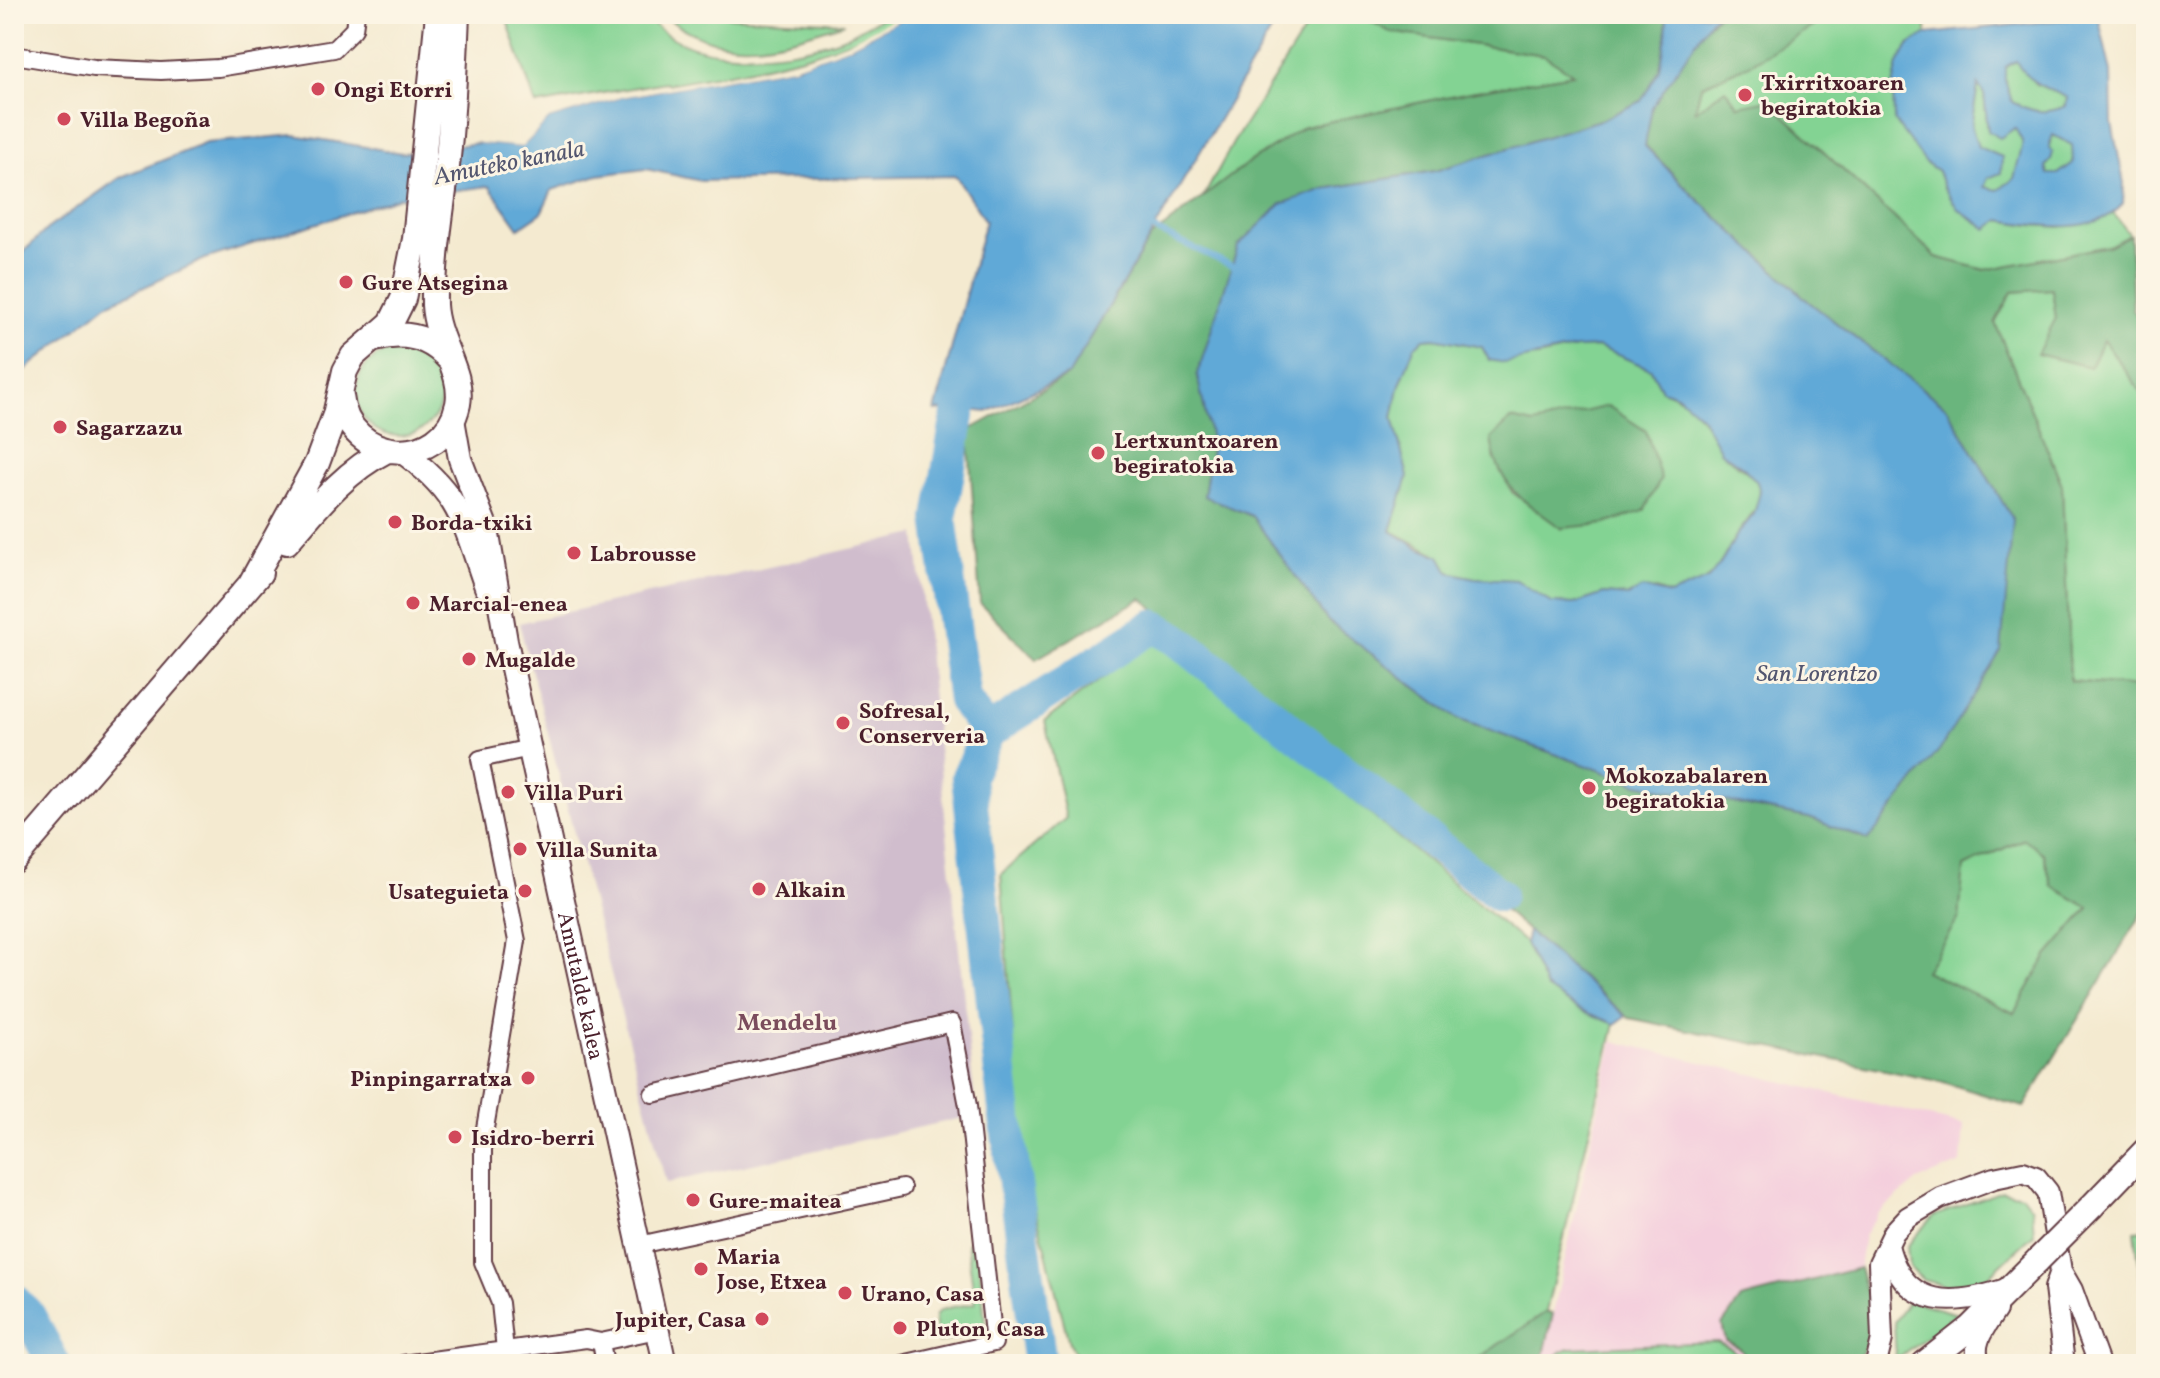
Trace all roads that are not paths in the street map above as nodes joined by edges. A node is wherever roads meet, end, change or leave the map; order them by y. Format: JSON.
{"nodes":[{"id":1,"x":356,"y":14,"type":"edge"},
{"id":2,"x":438,"y":14,"type":"edge"},
{"id":3,"x":457,"y":14,"type":"edge"},
{"id":4,"x":14,"y":55,"type":"edge"},
{"id":5,"x":441,"y":118,"type":"junction"},
{"id":6,"x":427,"y":240,"type":"junction"},
{"id":7,"x":375,"y":339,"type":"junction"},
{"id":8,"x":449,"y":360,"type":"junction"},
{"id":9,"x":341,"y":389,"type":"junction"},
{"id":10,"x":453,"y":419,"type":"junction"},
{"id":11,"x":394,"y":451,"type":"junction"},
{"id":12,"x":251,"y":583,"type":"junction"},
{"id":13,"x":506,"y":641,"type":"junction"},
{"id":14,"x":530,"y":748,"type":"junction"},
{"id":15,"x":14,"y":860,"type":"edge"},
{"id":16,"x":653,"y":1094,"type":"dead end"},
{"id":17,"x":2146,"y":1150,"type":"edge"},
{"id":18,"x":902,"y":1188,"type":"dead end"},
{"id":19,"x":639,"y":1245,"type":"junction"},
{"id":20,"x":1888,"y":1245,"type":"junction"},
{"id":21,"x":2061,"y":1271,"type":"junction"},
{"id":22,"x":2012,"y":1287,"type":"junction"},
{"id":23,"x":657,"y":1330,"type":"junction"},
{"id":24,"x":601,"y":1342,"type":"junction"},
{"id":25,"x":505,"y":1350,"type":"junction"},
{"id":26,"x":403,"y":1364,"type":"edge"},
{"id":27,"x":605,"y":1364,"type":"edge"},
{"id":28,"x":665,"y":1364,"type":"edge"},
{"id":29,"x":902,"y":1364,"type":"edge"},
{"id":30,"x":1876,"y":1364,"type":"edge"},
{"id":31,"x":1924,"y":1364,"type":"edge"},
{"id":32,"x":1980,"y":1364,"type":"edge"},
{"id":33,"x":2064,"y":1364,"type":"edge"},
{"id":34,"x":2099,"y":1364,"type":"edge"}],
"edges":[{"from":1,"to":4,"type":"street"},
{"from":2,"to":5,"type":"main road"},
{"from":3,"to":5,"type":"main road"},
{"from":5,"to":6,"type":"main road"},
{"from":6,"to":7,"type":"main road"},
{"from":6,"to":8,"type":"main road"},
{"from":7,"to":8,"type":"main road"},
{"from":7,"to":9,"type":"main road"},
{"from":8,"to":10,"type":"main road"},
{"from":9,"to":11,"type":"main road"},
{"from":9,"to":12,"type":"main road"},
{"from":10,"to":11,"type":"main road"},
{"from":10,"to":13,"type":"main road","name":"Amutalde kalea"},
{"from":11,"to":12,"type":"main road"},
{"from":11,"to":13,"type":"main road","name":"Amutalde kalea"},
{"from":12,"to":15,"type":"main road"},
{"from":13,"to":14,"type":"main road","name":"Amutalde kalea"},
{"from":14,"to":19,"type":"main road","name":"Amutalde kalea"},
{"from":14,"to":25,"type":"street"},
{"from":16,"to":29,"type":"street"},
{"from":17,"to":22,"type":"main road","bridge":true},
{"from":18,"to":19,"type":"street"},
{"from":19,"to":23,"type":"main road","name":"Amutalde kalea"},
{"from":20,"to":21,"type":"street"},
{"from":20,"to":22,"type":"street"},
{"from":20,"to":30,"type":"street"},
{"from":21,"to":33,"type":"street"},
{"from":21,"to":34,"type":"street"},
{"from":22,"to":31,"type":"main road"},
{"from":22,"to":32,"type":"street"},
{"from":23,"to":24,"type":"street"},
{"from":23,"to":28,"type":"main road","name":"Amutalde kalea"},
{"from":24,"to":25,"type":"street"},
{"from":24,"to":27,"type":"street"},
{"from":25,"to":26,"type":"street"}]}
